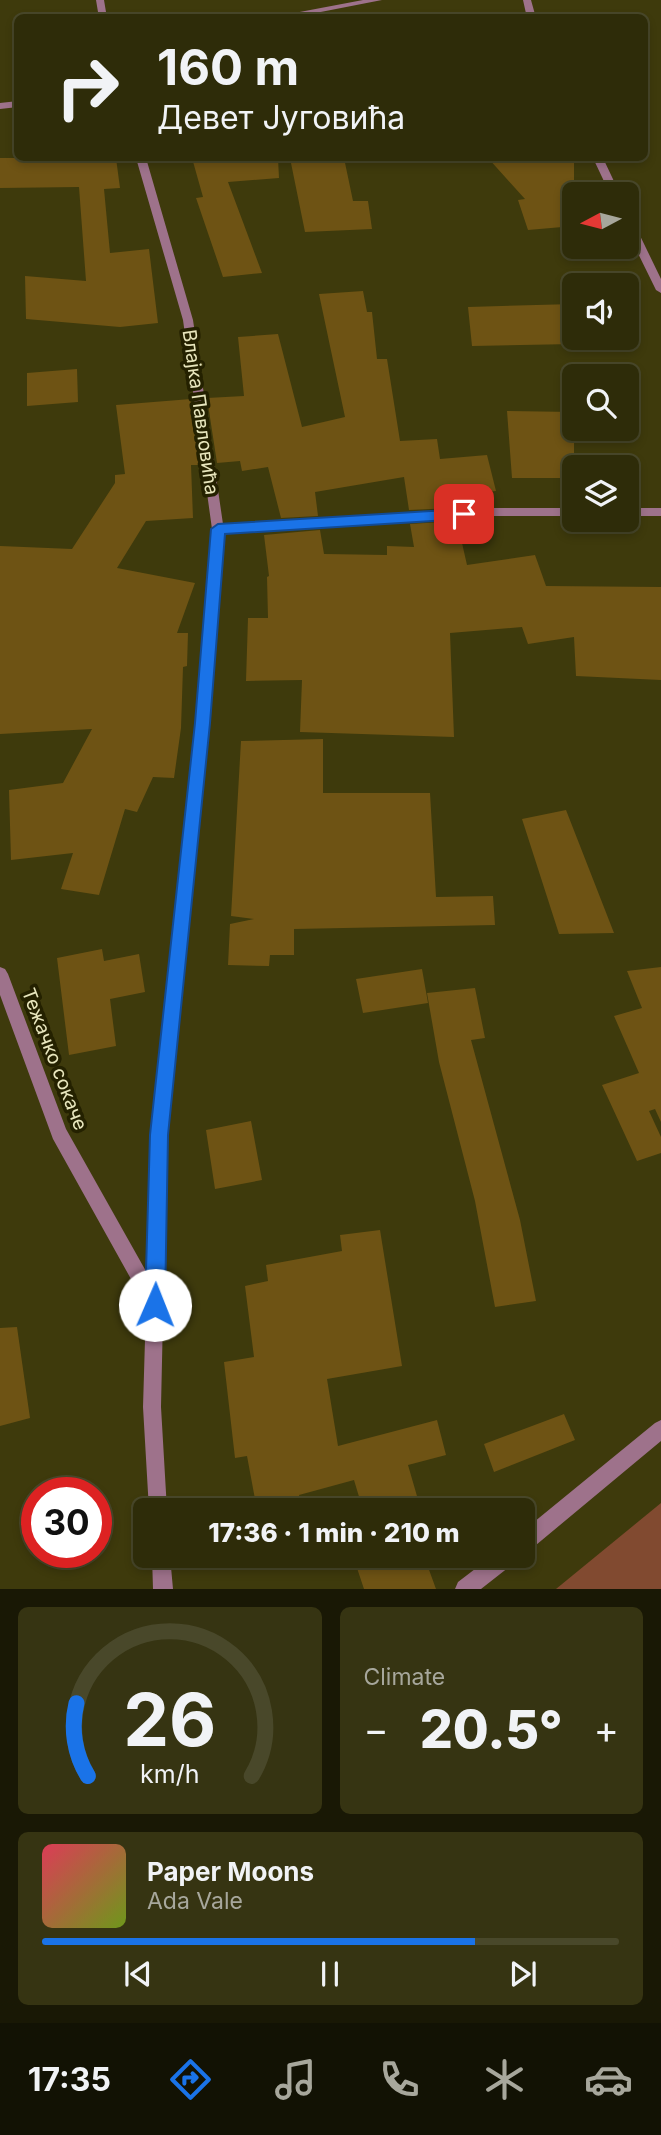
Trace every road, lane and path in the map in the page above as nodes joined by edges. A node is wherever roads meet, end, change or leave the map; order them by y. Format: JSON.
{"nodes":[{"id":1,"x":378,"y":0,"type":"edge"},
{"id":2,"x":296,"y":14,"type":"edge"},
{"id":3,"x":142,"y":161,"type":"edge"},
{"id":4,"x":599,"y":161,"type":"edge"},
{"id":5,"x":609,"y":182,"type":"edge"},
{"id":6,"x":639,"y":244,"type":"edge"},
{"id":7,"x":661,"y":290,"type":"edge"},
{"id":8,"x":562,"y":512,"type":"edge"},
{"id":9,"x":639,"y":512,"type":"edge"},
{"id":10,"x":661,"y":512,"type":"edge"},
{"id":11,"x":218,"y":529,"type":"junction"},
{"id":12,"x":0,"y":974,"type":"edge"},
{"id":13,"x":155,"y":1305,"type":"junction"},
{"id":14,"x":661,"y":1429,"type":"edge"},
{"id":15,"x":157,"y":1498,"type":"edge"},
{"id":16,"x":535,"y":1532,"type":"edge"},
{"id":17,"x":162,"y":1568,"type":"edge"},
{"id":18,"x":492,"y":1568,"type":"edge"},
{"id":19,"x":163,"y":1589,"type":"edge"},
{"id":20,"x":465,"y":1589,"type":"edge"}],
"edges":[{"from":1,"to":2,"type":"street"},
{"from":3,"to":11,"type":"street","name":"Влајка Павловића"},
{"from":4,"to":5,"type":"street"},
{"from":6,"to":7,"type":"street"},
{"from":8,"to":11,"type":"street"},
{"from":9,"to":10,"type":"street"},
{"from":11,"to":13,"type":"street","name":"Влајка Павловића"},
{"from":12,"to":13,"type":"street","name":"Тежачко сокаче"},
{"from":13,"to":15,"type":"street","name":"Влајка Павловића"},
{"from":14,"to":16,"type":"street"},
{"from":17,"to":19,"type":"street"},
{"from":18,"to":20,"type":"street"}]}
